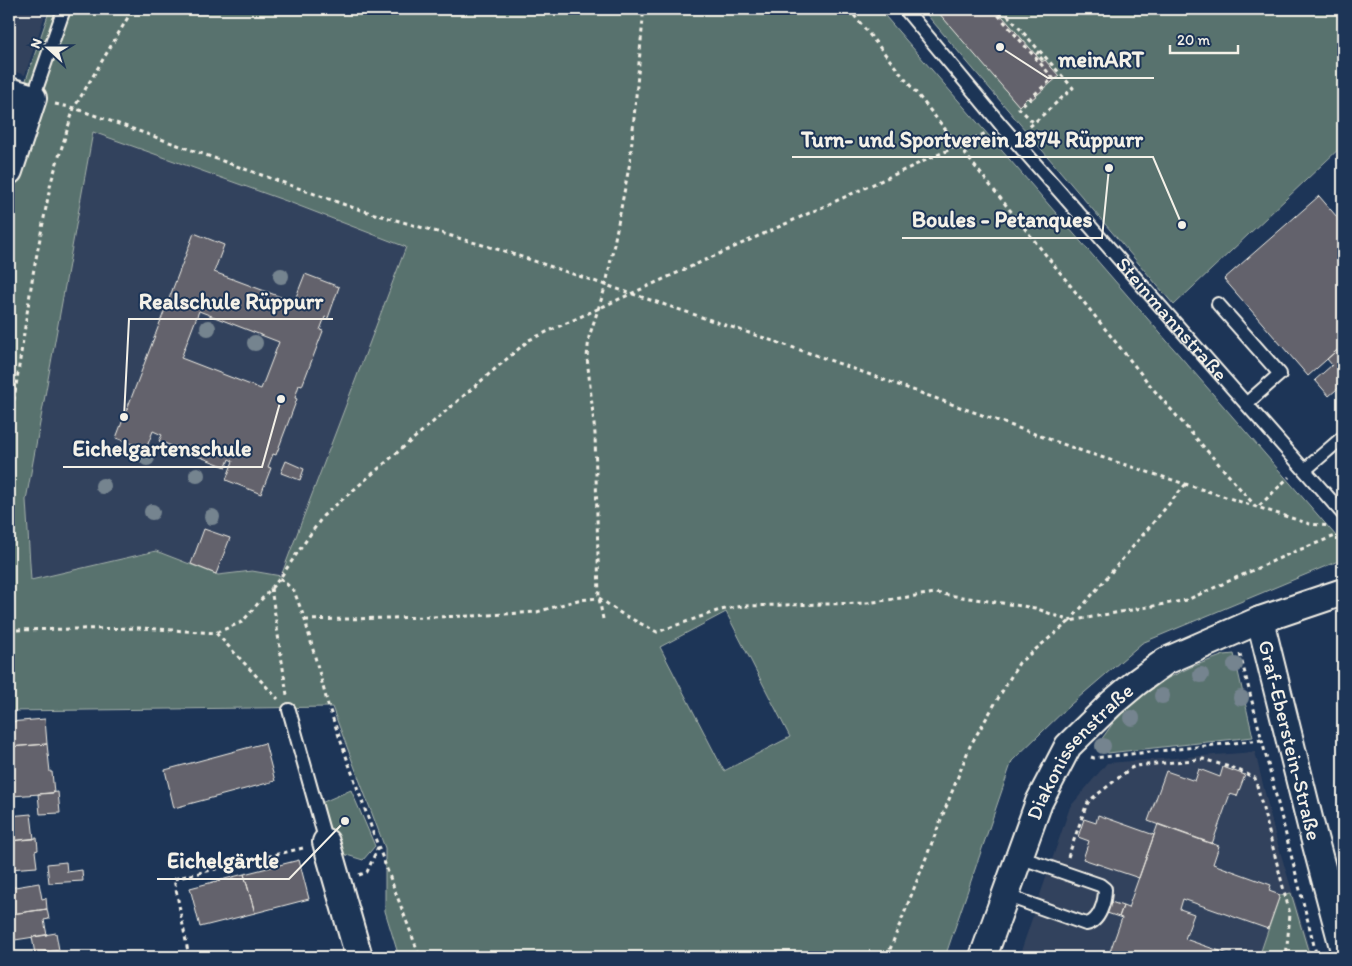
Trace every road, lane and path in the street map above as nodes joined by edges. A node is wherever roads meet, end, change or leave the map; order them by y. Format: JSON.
{"nodes":[{"id":1,"x":64,"y":9,"type":"edge"},
{"id":2,"x":133,"y":9,"type":"edge"},
{"id":3,"x":643,"y":9,"type":"edge"},
{"id":4,"x":849,"y":9,"type":"edge"},
{"id":5,"x":905,"y":9,"type":"edge"},
{"id":6,"x":993,"y":9,"type":"edge"},
{"id":7,"x":1002,"y":9,"type":"edge"},
{"id":8,"x":1039,"y":51,"type":"junction"},
{"id":9,"x":1044,"y":61,"type":"dead end"},
{"id":10,"x":21,"y":95,"type":"edge"},
{"id":11,"x":74,"y":108,"type":"junction"},
{"id":12,"x":1034,"y":123,"type":"junction"},
{"id":13,"x":1002,"y":126,"type":"junction"},
{"id":14,"x":1014,"y":140,"type":"junction"},
{"id":15,"x":958,"y":145,"type":"junction"},
{"id":16,"x":9,"y":171,"type":"edge"},
{"id":17,"x":606,"y":285,"type":"junction"},
{"id":18,"x":630,"y":294,"type":"junction"},
{"id":19,"x":1218,"y":304,"type":"dead end"},
{"id":20,"x":599,"y":307,"type":"junction"},
{"id":21,"x":1247,"y":403,"type":"junction"},
{"id":22,"x":9,"y":432,"type":"edge"},
{"id":23,"x":1343,"y":437,"type":"edge"},
{"id":24,"x":1304,"y":467,"type":"junction"},
{"id":25,"x":1185,"y":484,"type":"junction"},
{"id":26,"x":1256,"y":508,"type":"junction"},
{"id":27,"x":1343,"y":514,"type":"edge"},
{"id":28,"x":1335,"y":526,"type":"dead end"},
{"id":29,"x":1343,"y":533,"type":"edge"},
{"id":30,"x":280,"y":578,"type":"junction"},
{"id":31,"x":271,"y":588,"type":"junction"},
{"id":32,"x":1343,"y":592,"type":"edge"},
{"id":33,"x":599,"y":598,"type":"junction"},
{"id":34,"x":603,"y":619,"type":"dead end"},
{"id":35,"x":305,"y":620,"type":"junction"},
{"id":36,"x":1260,"y":620,"type":"junction"},
{"id":37,"x":1070,"y":621,"type":"junction"},
{"id":38,"x":9,"y":630,"type":"edge"},
{"id":39,"x":1235,"y":631,"type":"junction"},
{"id":40,"x":215,"y":632,"type":"junction"},
{"id":41,"x":289,"y":710,"type":"junction"},
{"id":42,"x":1288,"y":733,"type":"junction"},
{"id":43,"x":1261,"y":740,"type":"junction"},
{"id":44,"x":1068,"y":746,"type":"junction"},
{"id":45,"x":326,"y":842,"type":"junction"},
{"id":46,"x":378,"y":846,"type":"junction"},
{"id":47,"x":1019,"y":857,"type":"junction"},
{"id":48,"x":367,"y":872,"type":"dead end"},
{"id":49,"x":1063,"y":872,"type":"junction"},
{"id":50,"x":1005,"y":895,"type":"junction"},
{"id":51,"x":1343,"y":947,"type":"edge"},
{"id":52,"x":189,"y":957,"type":"edge"},
{"id":53,"x":359,"y":957,"type":"edge"},
{"id":54,"x":420,"y":957,"type":"edge"},
{"id":55,"x":887,"y":957,"type":"edge"},
{"id":56,"x":983,"y":957,"type":"edge"},
{"id":57,"x":1286,"y":957,"type":"edge"},
{"id":58,"x":1317,"y":957,"type":"edge"}],
"edges":[{"from":1,"to":10,"type":"lane"},
{"from":2,"to":11,"type":"path"},
{"from":3,"to":17,"type":"path"},
{"from":4,"to":15,"type":"path"},
{"from":5,"to":13,"type":"lane","name":"Steinmannstraße"},
{"from":6,"to":12,"type":"path"},
{"from":7,"to":8,"type":"path"},
{"from":8,"to":9,"type":"path"},
{"from":8,"to":12,"type":"path"},
{"from":10,"to":11,"type":"path"},
{"from":10,"to":16,"type":"street"},
{"from":11,"to":17,"type":"path"},
{"from":11,"to":22,"type":"path"},
{"from":12,"to":14,"type":"path"},
{"from":13,"to":14,"type":"lane","name":"Steinmannstraße"},
{"from":13,"to":15,"type":"path"},
{"from":14,"to":21,"type":"lane","name":"Steinmannstraße"},
{"from":15,"to":18,"type":"path"},
{"from":15,"to":26,"type":"path"},
{"from":17,"to":18,"type":"path"},
{"from":17,"to":20,"type":"path"},
{"from":18,"to":20,"type":"path"},
{"from":18,"to":25,"type":"path"},
{"from":19,"to":21,"type":"lane"},
{"from":20,"to":30,"type":"path"},
{"from":20,"to":33,"type":"path"},
{"from":21,"to":24,"type":"lane","name":"Steinmannstraße"},
{"from":23,"to":24,"type":"lane"},
{"from":24,"to":26,"type":"path"},
{"from":24,"to":27,"type":"lane","name":"Steinmannstraße"},
{"from":25,"to":26,"type":"path"},
{"from":25,"to":37,"type":"path"},
{"from":26,"to":28,"type":"path"},
{"from":29,"to":37,"type":"path"},
{"from":30,"to":31,"type":"path"},
{"from":30,"to":35,"type":"path"},
{"from":31,"to":40,"type":"path"},
{"from":31,"to":41,"type":"path"},
{"from":32,"to":36,"type":"street"},
{"from":33,"to":34,"type":"path"},
{"from":33,"to":35,"type":"path"},
{"from":33,"to":37,"type":"path"},
{"from":35,"to":46,"type":"path"},
{"from":36,"to":39,"type":"street","name":"Diakonissenstraße"},
{"from":36,"to":42,"type":"street","name":"Graf-Eberstein-Straße"},
{"from":37,"to":55,"type":"path"},
{"from":38,"to":40,"type":"path"},
{"from":39,"to":43,"type":"path"},
{"from":39,"to":44,"type":"street","name":"Diakonissenstraße"},
{"from":40,"to":41,"type":"path"},
{"from":41,"to":45,"type":"lane"},
{"from":42,"to":43,"type":"path"},
{"from":42,"to":51,"type":"street","name":"Graf-Eberstein-Straße"},
{"from":43,"to":44,"type":"path"},
{"from":43,"to":58,"type":"path"},
{"from":44,"to":47,"type":"street","name":"Diakonissenstraße"},
{"from":45,"to":52,"type":"path"},
{"from":45,"to":53,"type":"street"},
{"from":46,"to":48,"type":"path"},
{"from":46,"to":54,"type":"path"},
{"from":47,"to":49,"type":"lane"},
{"from":47,"to":50,"type":"street","name":"Diakonissenstraße"},
{"from":49,"to":50,"type":"lane"},
{"from":49,"to":57,"type":"path"},
{"from":50,"to":56,"type":"street","name":"Diakonissenstraße"}]}
